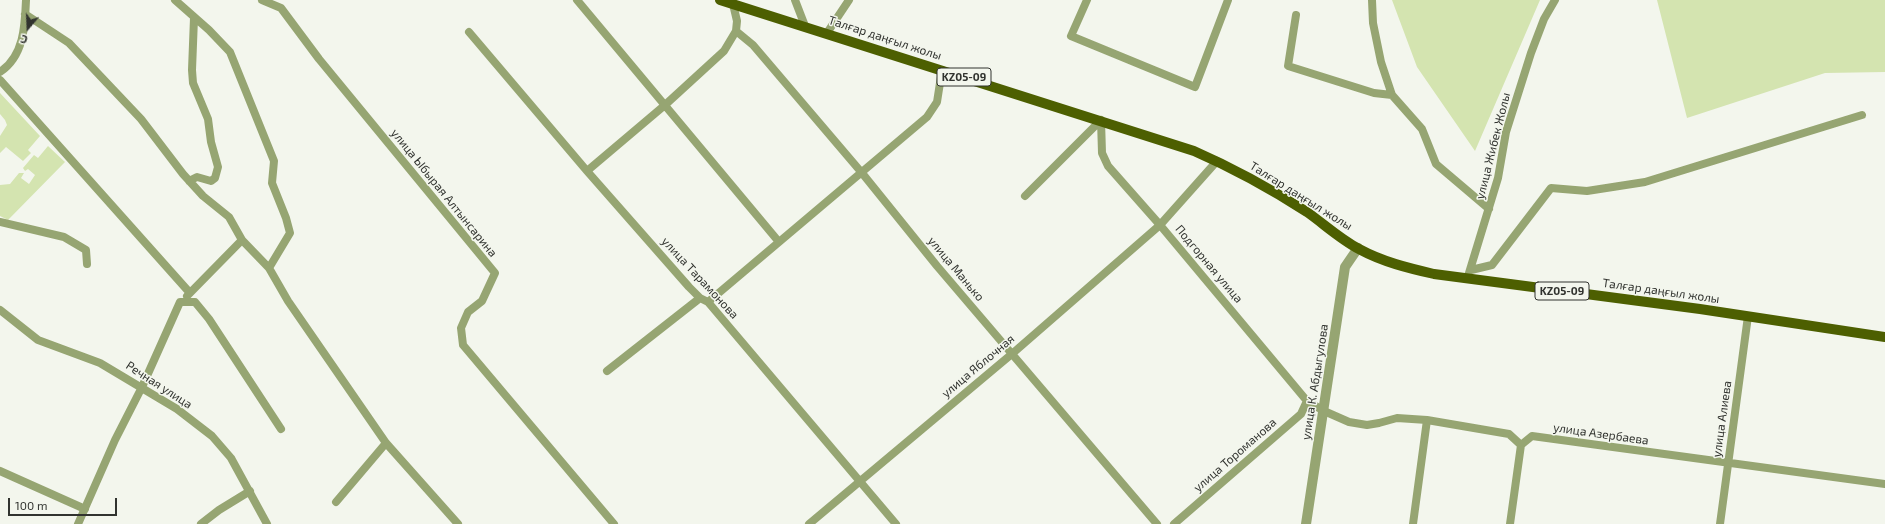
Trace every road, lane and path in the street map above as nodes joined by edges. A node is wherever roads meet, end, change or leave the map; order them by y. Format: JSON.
{"nodes":[{"id":1,"x":26,"y":0,"type":"edge"},
{"id":2,"x":174,"y":0,"type":"edge"},
{"id":3,"x":262,"y":0,"type":"edge"},
{"id":4,"x":577,"y":0,"type":"edge"},
{"id":5,"x":720,"y":0,"type":"edge"},
{"id":6,"x":795,"y":0,"type":"edge"},
{"id":7,"x":849,"y":0,"type":"edge"},
{"id":8,"x":1087,"y":0,"type":"edge"},
{"id":9,"x":1228,"y":0,"type":"edge"},
{"id":10,"x":1372,"y":0,"type":"edge"},
{"id":11,"x":1555,"y":0,"type":"edge"},
{"id":12,"x":733,"y":4,"type":"junction"},
{"id":13,"x":25,"y":14,"type":"junction"},
{"id":14,"x":1296,"y":15,"type":"dead end"},
{"id":15,"x":194,"y":18,"type":"junction"},
{"id":16,"x":805,"y":26,"type":"junction"},
{"id":17,"x":736,"y":31,"type":"junction"},
{"id":18,"x":469,"y":32,"type":"dead end"},
{"id":19,"x":827,"y":33,"type":"junction"},
{"id":20,"x":942,"y":70,"type":"junction"},
{"id":21,"x":0,"y":72,"type":"edge"},
{"id":22,"x":0,"y":80,"type":"edge"},
{"id":23,"x":1392,"y":95,"type":"junction"},
{"id":24,"x":666,"y":104,"type":"junction"},
{"id":25,"x":1862,"y":115,"type":"dead end"},
{"id":26,"x":1101,"y":120,"type":"junction"},
{"id":27,"x":1217,"y":161,"type":"junction"},
{"id":28,"x":587,"y":171,"type":"junction"},
{"id":29,"x":862,"y":172,"type":"junction"},
{"id":30,"x":189,"y":180,"type":"junction"},
{"id":31,"x":1025,"y":196,"type":"dead end"},
{"id":32,"x":1489,"y":209,"type":"junction"},
{"id":33,"x":0,"y":222,"type":"edge"},
{"id":34,"x":1160,"y":225,"type":"junction"},
{"id":35,"x":242,"y":240,"type":"junction"},
{"id":36,"x":779,"y":242,"type":"junction"},
{"id":37,"x":1358,"y":248,"type":"junction"},
{"id":38,"x":88,"y":264,"type":"dead end"},
{"id":39,"x":269,"y":268,"type":"junction"},
{"id":40,"x":1469,"y":274,"type":"junction"},
{"id":41,"x":190,"y":293,"type":"junction"},
{"id":42,"x":700,"y":298,"type":"junction"},
{"id":43,"x":180,"y":302,"type":"junction"},
{"id":44,"x":708,"y":302,"type":"junction"},
{"id":45,"x":0,"y":310,"type":"edge"},
{"id":46,"x":1748,"y":316,"type":"junction"},
{"id":47,"x":1885,"y":337,"type":"edge"},
{"id":48,"x":1013,"y":353,"type":"junction"},
{"id":49,"x":607,"y":372,"type":"dead end"},
{"id":50,"x":142,"y":388,"type":"junction"},
{"id":51,"x":1307,"y":401,"type":"junction"},
{"id":52,"x":1324,"y":411,"type":"junction"},
{"id":53,"x":1427,"y":420,"type":"junction"},
{"id":54,"x":281,"y":429,"type":"dead end"},
{"id":55,"x":386,"y":443,"type":"junction"},
{"id":56,"x":1521,"y":445,"type":"junction"},
{"id":57,"x":1729,"y":463,"type":"junction"},
{"id":58,"x":0,"y":471,"type":"edge"},
{"id":59,"x":860,"y":481,"type":"junction"},
{"id":60,"x":1885,"y":484,"type":"edge"},
{"id":61,"x":250,"y":491,"type":"junction"},
{"id":62,"x":336,"y":502,"type":"dead end"},
{"id":63,"x":85,"y":509,"type":"junction"},
{"id":64,"x":78,"y":524,"type":"edge"},
{"id":65,"x":201,"y":524,"type":"edge"},
{"id":66,"x":267,"y":524,"type":"edge"},
{"id":67,"x":457,"y":524,"type":"edge"},
{"id":68,"x":614,"y":524,"type":"edge"},
{"id":69,"x":809,"y":524,"type":"edge"},
{"id":70,"x":896,"y":524,"type":"edge"},
{"id":71,"x":1157,"y":524,"type":"edge"},
{"id":72,"x":1174,"y":524,"type":"edge"},
{"id":73,"x":1306,"y":524,"type":"edge"},
{"id":74,"x":1413,"y":524,"type":"edge"},
{"id":75,"x":1510,"y":524,"type":"edge"},
{"id":76,"x":1720,"y":524,"type":"edge"}],
"edges":[{"from":1,"to":13,"type":"street"},
{"from":2,"to":15,"type":"street"},
{"from":3,"to":68,"type":"street","name":"улица Ыбырая Алтынсарина"},
{"from":4,"to":24,"type":"street"},
{"from":5,"to":12,"type":"main road","name":"Талғар даңғыл жолы","number":"KZ05-09"},
{"from":6,"to":16,"type":"street"},
{"from":7,"to":19,"type":"street"},
{"from":8,"to":9,"type":"street"},
{"from":10,"to":23,"type":"street"},
{"from":11,"to":32,"type":"street","name":"улица Жибек Жолы"},
{"from":12,"to":16,"type":"main road","name":"Талғар даңғыл жолы","number":"KZ05-09"},
{"from":12,"to":17,"type":"street"},
{"from":13,"to":21,"type":"street"},
{"from":13,"to":30,"type":"street"},
{"from":14,"to":23,"type":"street"},
{"from":15,"to":30,"type":"street"},
{"from":15,"to":39,"type":"street"},
{"from":16,"to":19,"type":"main road","name":"Талғар даңғыл жолы","number":"KZ05-09"},
{"from":17,"to":24,"type":"street"},
{"from":17,"to":29,"type":"street","name":"улица Манько"},
{"from":18,"to":28,"type":"street","name":"улица Тарамонова"},
{"from":19,"to":20,"type":"main road","name":"Талғар даңғыл жолы","number":"KZ05-09"},
{"from":20,"to":26,"type":"main road","name":"Талғар даңғыл жолы","number":"KZ05-09"},
{"from":20,"to":29,"type":"street"},
{"from":22,"to":41,"type":"street"},
{"from":23,"to":32,"type":"street"},
{"from":24,"to":28,"type":"street"},
{"from":24,"to":36,"type":"street"},
{"from":25,"to":40,"type":"street"},
{"from":26,"to":27,"type":"main road","name":"Талғар даңғыл жолы","number":"KZ05-09"},
{"from":26,"to":31,"type":"street"},
{"from":26,"to":34,"type":"street","name":"Подгорная улица"},
{"from":27,"to":34,"type":"street","name":"улица Яблочная"},
{"from":27,"to":37,"type":"main road","name":"Талғар даңғыл жолы","number":"KZ05-09"},
{"from":28,"to":42,"type":"street","name":"улица Тарамонова"},
{"from":29,"to":36,"type":"street"},
{"from":29,"to":48,"type":"street","name":"улица Манько"},
{"from":30,"to":35,"type":"street"},
{"from":32,"to":40,"type":"street","name":"улица Жибек Жолы"},
{"from":33,"to":38,"type":"street"},
{"from":34,"to":48,"type":"street","name":"улица Яблочная"},
{"from":34,"to":51,"type":"street","name":"Подгорная улица"},
{"from":35,"to":39,"type":"street"},
{"from":35,"to":41,"type":"street"},
{"from":36,"to":44,"type":"street"},
{"from":37,"to":40,"type":"main road","name":"Талғар даңғыл жолы","number":"KZ05-09"},
{"from":37,"to":52,"type":"street","name":"улица К. Абдыгулова"},
{"from":39,"to":55,"type":"street"},
{"from":40,"to":46,"type":"main road","name":"Талғар даңғыл жолы","number":"KZ05-09"},
{"from":41,"to":43,"type":"street"},
{"from":42,"to":44,"type":"street","name":"улица Тарамонова"},
{"from":42,"to":49,"type":"street"},
{"from":43,"to":50,"type":"street"},
{"from":43,"to":54,"type":"street"},
{"from":44,"to":59,"type":"street","name":"улица Тарамонова"},
{"from":45,"to":50,"type":"street","name":"Речная улица"},
{"from":46,"to":47,"type":"main road","name":"Талғар даңғыл жолы","number":"KZ05-09"},
{"from":46,"to":57,"type":"street","name":"улица Алиева"},
{"from":48,"to":59,"type":"street","name":"улица Яблочная"},
{"from":48,"to":71,"type":"street","name":"улица Манько"},
{"from":50,"to":61,"type":"street","name":"Речная улица"},
{"from":50,"to":63,"type":"street"},
{"from":51,"to":52,"type":"street","name":"Подгорная улица"},
{"from":51,"to":72,"type":"street","name":"улица Тороманова"},
{"from":52,"to":53,"type":"street"},
{"from":52,"to":73,"type":"street","name":"улица К. Абдыгулова"},
{"from":53,"to":56,"type":"street"},
{"from":53,"to":74,"type":"street"},
{"from":55,"to":62,"type":"street"},
{"from":55,"to":67,"type":"street"},
{"from":56,"to":57,"type":"street","name":"улица Азербаева"},
{"from":56,"to":75,"type":"street"},
{"from":57,"to":60,"type":"street","name":"улица Азербаева"},
{"from":57,"to":76,"type":"street","name":"улица Алиева"},
{"from":58,"to":63,"type":"street"},
{"from":59,"to":69,"type":"street","name":"улица Яблочная"},
{"from":59,"to":70,"type":"street","name":"улица Тарамонова"},
{"from":61,"to":65,"type":"street"},
{"from":61,"to":66,"type":"street","name":"Речная улица"},
{"from":63,"to":64,"type":"street"}]}
